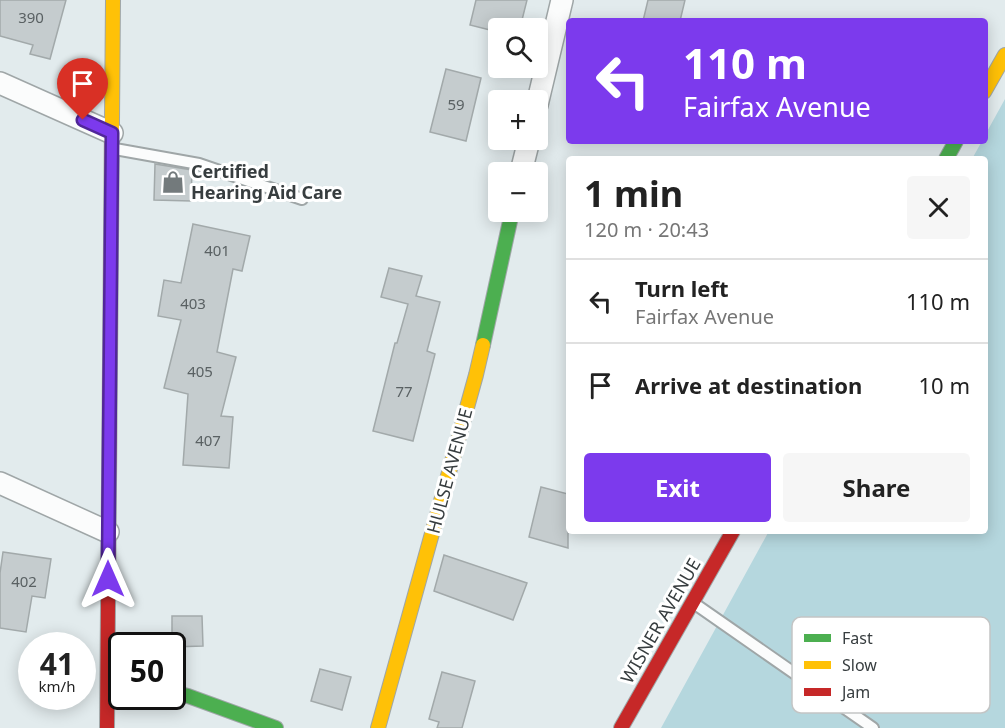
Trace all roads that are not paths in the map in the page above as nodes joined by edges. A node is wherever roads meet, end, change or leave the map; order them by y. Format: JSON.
{"nodes":[{"id":1,"x":113,"y":0,"type":"edge"},
{"id":2,"x":562,"y":0,"type":"edge"},
{"id":3,"x":1005,"y":55,"type":"edge"},
{"id":4,"x":0,"y":83,"type":"edge"},
{"id":5,"x":988,"y":85,"type":"edge"},
{"id":6,"x":541,"y":90,"type":"edge"},
{"id":7,"x":112,"y":141,"type":"junction"},
{"id":8,"x":302,"y":199,"type":"dead end"},
{"id":9,"x":510,"y":222,"type":"edge"},
{"id":10,"x":0,"y":483,"type":"edge"},
{"id":11,"x":108,"y":532,"type":"junction"},
{"id":12,"x":731,"y":534,"type":"edge"},
{"id":13,"x":692,"y":603,"type":"junction"},
{"id":14,"x":113,"y":632,"type":"edge"},
{"id":15,"x":792,"y":672,"type":"edge"},
{"id":16,"x":186,"y":696,"type":"edge"},
{"id":17,"x":110,"y":710,"type":"edge"},
{"id":18,"x":851,"y":713,"type":"edge"},
{"id":19,"x":107,"y":728,"type":"edge"},
{"id":20,"x":276,"y":728,"type":"edge"},
{"id":21,"x":378,"y":728,"type":"edge"},
{"id":22,"x":621,"y":728,"type":"edge"},
{"id":23,"x":873,"y":728,"type":"edge"}],
"edges":[{"from":1,"to":7,"type":"street"},
{"from":2,"to":6,"type":"street"},
{"from":3,"to":5,"type":"street"},
{"from":4,"to":7,"type":"street"},
{"from":7,"to":8,"type":"lane"},
{"from":7,"to":11,"type":"street"},
{"from":9,"to":21,"type":"street","name":"HULSE AVENUE"},
{"from":10,"to":11,"type":"street"},
{"from":11,"to":14,"type":"street"},
{"from":12,"to":13,"type":"street","name":"WISNER AVENUE"},
{"from":13,"to":15,"type":"lane"},
{"from":13,"to":22,"type":"street","name":"WISNER AVENUE"},
{"from":16,"to":20,"type":"street"},
{"from":17,"to":19,"type":"street"},
{"from":18,"to":23,"type":"lane"}]}
